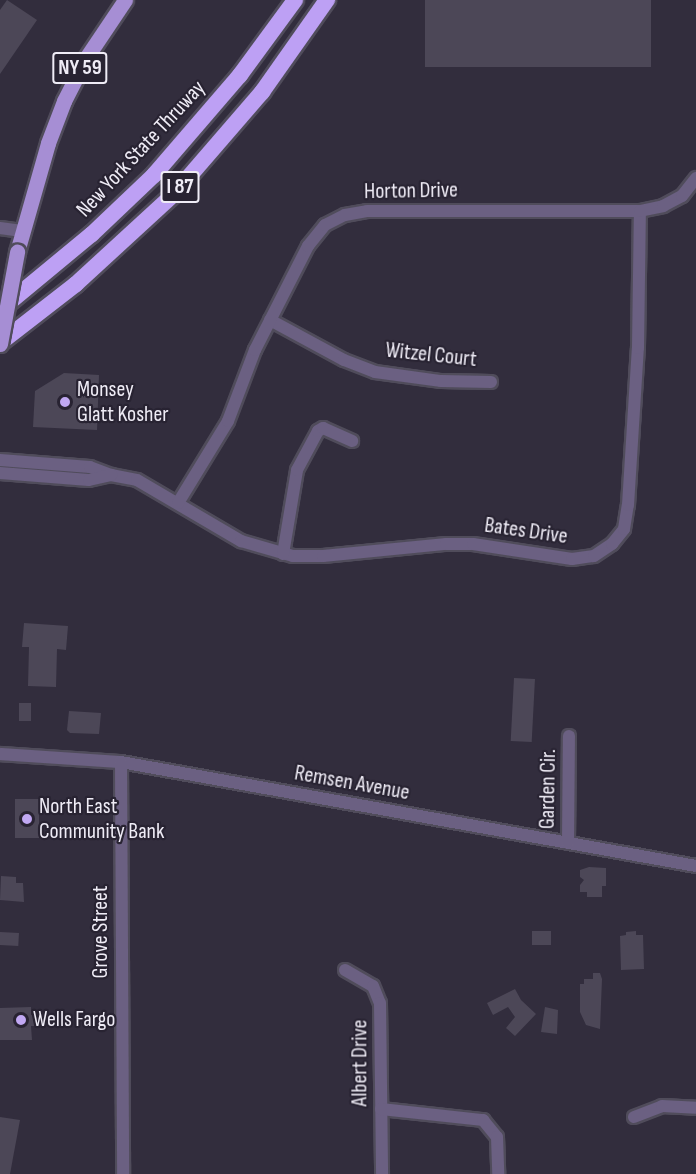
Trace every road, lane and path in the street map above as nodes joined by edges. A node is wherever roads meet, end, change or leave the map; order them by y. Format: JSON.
{"nodes":[{"id":1,"x":125,"y":0,"type":"edge"},
{"id":2,"x":295,"y":0,"type":"edge"},
{"id":3,"x":327,"y":0,"type":"edge"},
{"id":4,"x":696,"y":178,"type":"edge"},
{"id":5,"x":640,"y":210,"type":"junction"},
{"id":6,"x":0,"y":228,"type":"edge"},
{"id":7,"x":22,"y":231,"type":"junction"},
{"id":8,"x":0,"y":310,"type":"edge"},
{"id":9,"x":270,"y":320,"type":"junction"},
{"id":10,"x":0,"y":343,"type":"edge"},
{"id":11,"x":491,"y":382,"type":"dead end"},
{"id":12,"x":352,"y":441,"type":"dead end"},
{"id":13,"x":0,"y":460,"type":"edge"},
{"id":14,"x":0,"y":473,"type":"edge"},
{"id":15,"x":111,"y":475,"type":"junction"},
{"id":16,"x":178,"y":503,"type":"junction"},
{"id":17,"x":283,"y":554,"type":"junction"},
{"id":18,"x":569,"y":736,"type":"dead end"},
{"id":19,"x":0,"y":754,"type":"edge"},
{"id":20,"x":121,"y":762,"type":"junction"},
{"id":21,"x":568,"y":843,"type":"junction"},
{"id":22,"x":696,"y":866,"type":"edge"},
{"id":23,"x":345,"y":970,"type":"dead end"},
{"id":24,"x":696,"y":1108,"type":"edge"},
{"id":25,"x":381,"y":1109,"type":"junction"},
{"id":26,"x":634,"y":1117,"type":"dead end"},
{"id":27,"x":123,"y":1174,"type":"edge"},
{"id":28,"x":382,"y":1174,"type":"edge"},
{"id":29,"x":498,"y":1174,"type":"edge"}],
"edges":[{"from":1,"to":7,"type":"main road","number":"NY 59"},
{"from":2,"to":8,"type":"highway","name":"New York State Thruway","number":"I 87"},
{"from":3,"to":10,"type":"highway","number":"I 87"},
{"from":4,"to":5,"type":"street","name":"Horton Drive"},
{"from":5,"to":9,"type":"street","name":"Horton Drive"},
{"from":5,"to":17,"type":"street","name":"Bates Drive"},
{"from":6,"to":7,"type":"street"},
{"from":7,"to":10,"type":"main road","number":"NY 59","bridge":true},
{"from":9,"to":11,"type":"street","name":"Witzel Court"},
{"from":9,"to":16,"type":"street","name":"Horton Drive"},
{"from":12,"to":17,"type":"street"},
{"from":13,"to":15,"type":"street","name":"Bates Drive"},
{"from":14,"to":15,"type":"street","name":"Bates Drive"},
{"from":15,"to":16,"type":"street","name":"Bates Drive"},
{"from":16,"to":17,"type":"street","name":"Bates Drive"},
{"from":18,"to":21,"type":"street","name":"Garden Cir."},
{"from":19,"to":20,"type":"street","name":"Remsen Avenue"},
{"from":20,"to":21,"type":"street","name":"Remsen Avenue"},
{"from":20,"to":27,"type":"street","name":"Grove Street"},
{"from":21,"to":22,"type":"street","name":"Remsen Avenue"},
{"from":23,"to":25,"type":"street","name":"Albert Drive"},
{"from":24,"to":26,"type":"street"},
{"from":25,"to":28,"type":"street","name":"Albert Drive"},
{"from":25,"to":29,"type":"street"}]}
